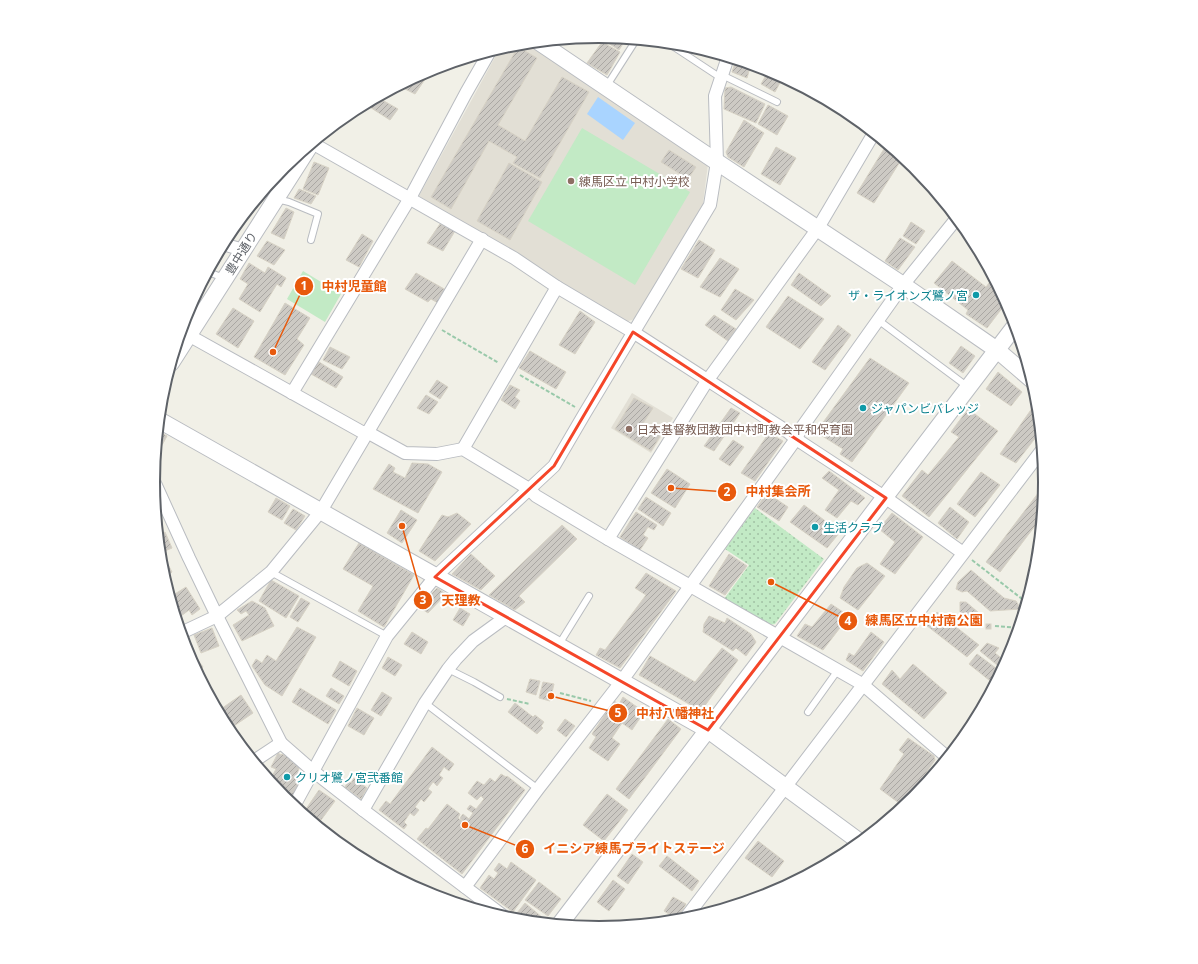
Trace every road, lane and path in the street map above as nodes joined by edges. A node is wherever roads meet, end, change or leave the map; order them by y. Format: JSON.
{"nodes":[{"id":1,"x":633,"y":45,"type":"edge"},
{"id":2,"x":547,"y":47,"type":"edge"},
{"id":3,"x":680,"y":50,"type":"edge"},
{"id":4,"x":486,"y":58,"type":"edge"},
{"id":5,"x":726,"y":62,"type":"edge"},
{"id":6,"x":721,"y":76,"type":"junction"},
{"id":7,"x":606,"y":87,"type":"junction"},
{"id":8,"x":777,"y":102,"type":"dead end"},
{"id":9,"x":871,"y":138,"type":"edge"},
{"id":10,"x":317,"y":147,"type":"edge"},
{"id":11,"x":302,"y":159,"type":"edge"},
{"id":12,"x":717,"y":162,"type":"junction"},
{"id":13,"x":410,"y":198,"type":"junction"},
{"id":14,"x":277,"y":199,"type":"junction"},
{"id":15,"x":953,"y":223,"type":"edge"},
{"id":16,"x":818,"y":228,"type":"junction"},
{"id":17,"x":482,"y":239,"type":"junction"},
{"id":18,"x":311,"y":240,"type":"dead end"},
{"id":19,"x":229,"y":246,"type":"edge"},
{"id":20,"x":243,"y":250,"type":"junction"},
{"id":21,"x":213,"y":274,"type":"edge"},
{"id":22,"x":225,"y":279,"type":"junction"},
{"id":23,"x":903,"y":284,"type":"junction"},
{"id":24,"x":557,"y":287,"type":"junction"},
{"id":25,"x":878,"y":320,"type":"junction"},
{"id":26,"x":187,"y":330,"type":"edge"},
{"id":27,"x":633,"y":332,"type":"junction"},
{"id":28,"x":1012,"y":332,"type":"edge"},
{"id":29,"x":185,"y":333,"type":"edge"},
{"id":30,"x":997,"y":350,"type":"junction"},
{"id":31,"x":1024,"y":373,"type":"edge"},
{"id":32,"x":707,"y":381,"type":"junction"},
{"id":33,"x":968,"y":387,"type":"junction"},
{"id":34,"x":292,"y":393,"type":"junction"},
{"id":35,"x":164,"y":423,"type":"edge"},
{"id":36,"x":367,"y":432,"type":"junction"},
{"id":37,"x":796,"y":439,"type":"junction"},
{"id":38,"x":463,"y":449,"type":"junction"},
{"id":39,"x":1037,"y":456,"type":"edge"},
{"id":40,"x":529,"y":489,"type":"junction"},
{"id":41,"x":160,"y":495,"type":"edge"},
{"id":42,"x":886,"y":498,"type":"junction"},
{"id":43,"x":321,"y":511,"type":"junction"},
{"id":44,"x":608,"y":539,"type":"junction"},
{"id":45,"x":963,"y":553,"type":"junction"},
{"id":46,"x":271,"y":572,"type":"junction"},
{"id":47,"x":435,"y":577,"type":"junction"},
{"id":48,"x":691,"y":587,"type":"junction"},
{"id":49,"x":589,"y":596,"type":"dead end"},
{"id":50,"x":1022,"y":599,"type":"edge"},
{"id":51,"x":217,"y":616,"type":"junction"},
{"id":52,"x":506,"y":617,"type":"junction"},
{"id":53,"x":995,"y":626,"type":"dead end"},
{"id":54,"x":1013,"y":628,"type":"edge"},
{"id":55,"x":186,"y":631,"type":"edge"},
{"id":56,"x":387,"y":636,"type":"junction"},
{"id":57,"x":780,"y":636,"type":"junction"},
{"id":58,"x":558,"y":646,"type":"junction"},
{"id":59,"x":448,"y":669,"type":"junction"},
{"id":60,"x":838,"y":670,"type":"junction"},
{"id":61,"x":622,"y":682,"type":"junction"},
{"id":62,"x":862,"y":684,"type":"junction"},
{"id":63,"x":560,"y":693,"type":"dead end"},
{"id":64,"x":500,"y":697,"type":"joint"},
{"id":65,"x":425,"y":703,"type":"junction"},
{"id":66,"x":530,"y":704,"type":"dead end"},
{"id":67,"x":604,"y":704,"type":"junction"},
{"id":68,"x":808,"y":712,"type":"dead end"},
{"id":69,"x":708,"y":730,"type":"junction"},
{"id":70,"x":281,"y":742,"type":"junction"},
{"id":71,"x":943,"y":754,"type":"edge"},
{"id":72,"x":258,"y":758,"type":"edge"},
{"id":73,"x":313,"y":771,"type":"junction"},
{"id":74,"x":786,"y":787,"type":"junction"},
{"id":75,"x":538,"y":789,"type":"junction"},
{"id":76,"x":297,"y":800,"type":"edge"},
{"id":77,"x":363,"y":810,"type":"junction"},
{"id":78,"x":855,"y":838,"type":"edge"},
{"id":79,"x":465,"y":887,"type":"junction"},
{"id":80,"x":493,"y":908,"type":"edge"},
{"id":81,"x":694,"y":911,"type":"edge"},
{"id":82,"x":564,"y":919,"type":"edge"}],
"edges":[{"from":1,"to":7,"type":"lane"},
{"from":2,"to":7,"type":"street"},
{"from":3,"to":6,"type":"lane"},
{"from":4,"to":13,"type":"street"},
{"from":5,"to":6,"type":"street"},
{"from":6,"to":8,"type":"lane"},
{"from":6,"to":12,"type":"street"},
{"from":7,"to":12,"type":"street"},
{"from":9,"to":16,"type":"street"},
{"from":10,"to":13,"type":"street"},
{"from":11,"to":14,"type":"street","name":"豊中通り"},
{"from":12,"to":16,"type":"street"},
{"from":12,"to":27,"type":"street"},
{"from":13,"to":17,"type":"street"},
{"from":13,"to":34,"type":"street"},
{"from":14,"to":18,"type":"lane"},
{"from":14,"to":20,"type":"street","name":"豊中通り"},
{"from":15,"to":23,"type":"street"},
{"from":16,"to":23,"type":"street"},
{"from":16,"to":32,"type":"street"},
{"from":17,"to":24,"type":"street"},
{"from":17,"to":36,"type":"street"},
{"from":19,"to":20,"type":"street"},
{"from":20,"to":22,"type":"street","name":"豊中通り"},
{"from":21,"to":22,"type":"lane"},
{"from":22,"to":26,"type":"street","name":"豊中通り"},
{"from":23,"to":25,"type":"street"},
{"from":23,"to":30,"type":"street"},
{"from":24,"to":27,"type":"street"},
{"from":24,"to":38,"type":"street"},
{"from":25,"to":33,"type":"lane"},
{"from":25,"to":37,"type":"street"},
{"from":27,"to":32,"type":"street"},
{"from":27,"to":40,"type":"street"},
{"from":28,"to":30,"type":"street"},
{"from":29,"to":34,"type":"street"},
{"from":30,"to":31,"type":"street"},
{"from":30,"to":33,"type":"street"},
{"from":32,"to":37,"type":"street"},
{"from":32,"to":44,"type":"street"},
{"from":33,"to":42,"type":"street"},
{"from":34,"to":36,"type":"street"},
{"from":35,"to":43,"type":"street"},
{"from":36,"to":38,"type":"street"},
{"from":36,"to":43,"type":"street"},
{"from":37,"to":42,"type":"street"},
{"from":37,"to":48,"type":"street"},
{"from":38,"to":40,"type":"street"},
{"from":39,"to":45,"type":"street"},
{"from":40,"to":44,"type":"street"},
{"from":40,"to":47,"type":"street"},
{"from":41,"to":51,"type":"street"},
{"from":42,"to":45,"type":"street"},
{"from":42,"to":57,"type":"street"},
{"from":43,"to":46,"type":"street"},
{"from":43,"to":47,"type":"street"},
{"from":44,"to":48,"type":"street"},
{"from":45,"to":50,"type":"path"},
{"from":45,"to":62,"type":"street"},
{"from":46,"to":51,"type":"street"},
{"from":46,"to":56,"type":"lane"},
{"from":47,"to":52,"type":"street"},
{"from":47,"to":56,"type":"street"},
{"from":48,"to":57,"type":"street"},
{"from":48,"to":61,"type":"street"},
{"from":49,"to":58,"type":"lane"},
{"from":51,"to":55,"type":"street"},
{"from":51,"to":70,"type":"street"},
{"from":52,"to":58,"type":"street"},
{"from":52,"to":59,"type":"street"},
{"from":53,"to":54,"type":"path"},
{"from":56,"to":73,"type":"street"},
{"from":57,"to":60,"type":"street"},
{"from":57,"to":69,"type":"street"},
{"from":58,"to":61,"type":"street"},
{"from":59,"to":64,"type":"lane"},
{"from":59,"to":65,"type":"street"},
{"from":60,"to":62,"type":"street"},
{"from":60,"to":68,"type":"lane"},
{"from":61,"to":67,"type":"street"},
{"from":61,"to":69,"type":"street"},
{"from":62,"to":71,"type":"street"},
{"from":62,"to":74,"type":"street"},
{"from":63,"to":67,"type":"path"},
{"from":64,"to":66,"type":"path"},
{"from":65,"to":75,"type":"lane"},
{"from":65,"to":77,"type":"street"},
{"from":67,"to":75,"type":"street"},
{"from":69,"to":74,"type":"street"},
{"from":69,"to":82,"type":"street"},
{"from":70,"to":72,"type":"street"},
{"from":70,"to":73,"type":"street"},
{"from":73,"to":76,"type":"street"},
{"from":73,"to":77,"type":"street"},
{"from":74,"to":78,"type":"street"},
{"from":74,"to":81,"type":"street"},
{"from":75,"to":79,"type":"street"},
{"from":77,"to":79,"type":"street"},
{"from":79,"to":80,"type":"street"}]}
